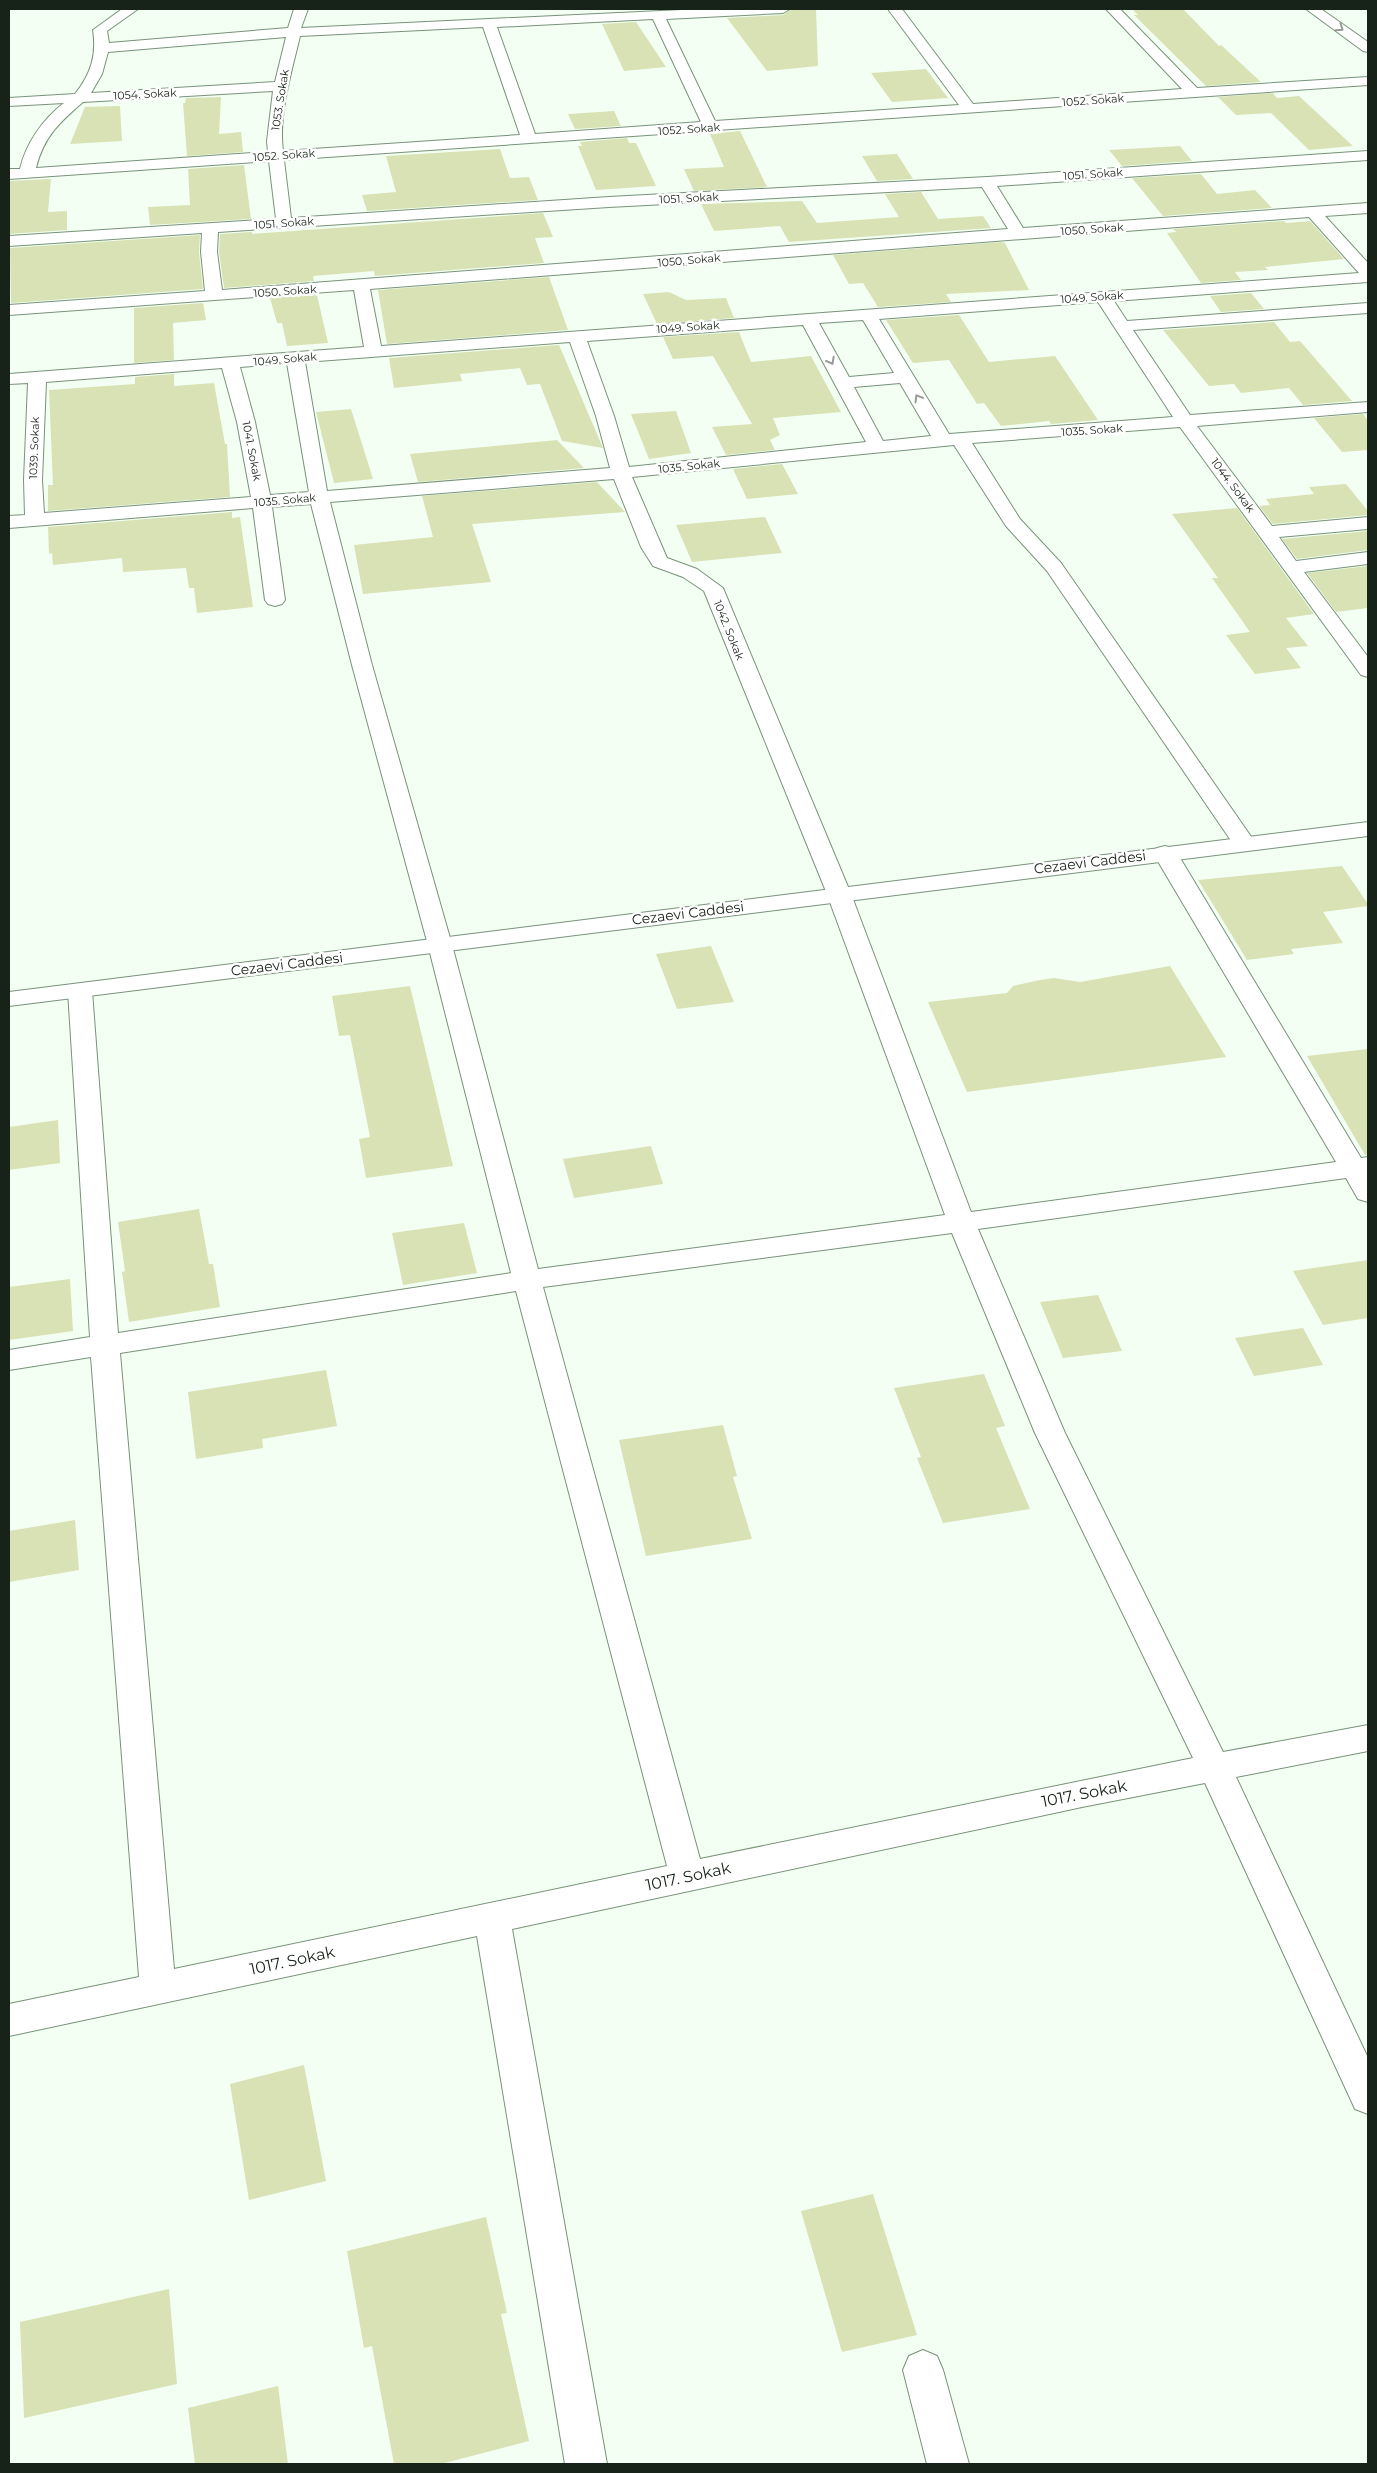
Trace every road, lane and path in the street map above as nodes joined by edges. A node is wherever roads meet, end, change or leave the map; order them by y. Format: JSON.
{"nodes":[{"id":1,"x":131,"y":9,"type":"edge"},
{"id":2,"x":301,"y":9,"type":"edge"},
{"id":3,"x":502,"y":9,"type":"edge"},
{"id":4,"x":783,"y":9,"type":"edge"},
{"id":5,"x":895,"y":9,"type":"edge"},
{"id":6,"x":1113,"y":9,"type":"edge"},
{"id":7,"x":1313,"y":9,"type":"edge"},
{"id":8,"x":658,"y":16,"type":"junction"},
{"id":9,"x":509,"y":23,"type":"junction"},
{"id":10,"x":489,"y":24,"type":"junction"},
{"id":11,"x":294,"y":33,"type":"junction"},
{"id":12,"x":104,"y":48,"type":"junction"},
{"id":13,"x":1368,"y":48,"type":"edge"},
{"id":14,"x":1368,"y":82,"type":"edge"},
{"id":15,"x":281,"y":86,"type":"junction"},
{"id":16,"x":1193,"y":93,"type":"junction"},
{"id":17,"x":78,"y":98,"type":"junction"},
{"id":18,"x":9,"y":102,"type":"edge"},
{"id":19,"x":969,"y":108,"type":"junction"},
{"id":20,"x":711,"y":128,"type":"junction"},
{"id":21,"x":529,"y":138,"type":"junction"},
{"id":22,"x":1368,"y":155,"type":"edge"},
{"id":23,"x":276,"y":156,"type":"junction"},
{"id":24,"x":27,"y":173,"type":"junction"},
{"id":25,"x":9,"y":174,"type":"edge"},
{"id":26,"x":987,"y":182,"type":"junction"},
{"id":27,"x":1368,"y":208,"type":"edge"},
{"id":28,"x":1313,"y":212,"type":"junction"},
{"id":29,"x":284,"y":223,"type":"junction"},
{"id":30,"x":210,"y":229,"type":"junction"},
{"id":31,"x":1019,"y":234,"type":"junction"},
{"id":32,"x":9,"y":241,"type":"edge"},
{"id":33,"x":1368,"y":273,"type":"edge"},
{"id":34,"x":1368,"y":277,"type":"edge"},
{"id":35,"x":361,"y":285,"type":"junction"},
{"id":36,"x":214,"y":296,"type":"junction"},
{"id":37,"x":1102,"y":296,"type":"junction"},
{"id":38,"x":1368,"y":308,"type":"edge"},
{"id":39,"x":9,"y":310,"type":"edge"},
{"id":40,"x":868,"y":314,"type":"junction"},
{"id":41,"x":808,"y":318,"type":"junction"},
{"id":42,"x":1124,"y":326,"type":"junction"},
{"id":43,"x":577,"y":336,"type":"junction"},
{"id":44,"x":374,"y":352,"type":"junction"},
{"id":45,"x":295,"y":358,"type":"junction"},
{"id":46,"x":230,"y":364,"type":"junction"},
{"id":47,"x":37,"y":377,"type":"junction"},
{"id":48,"x":905,"y":377,"type":"junction"},
{"id":49,"x":9,"y":379,"type":"edge"},
{"id":50,"x":843,"y":384,"type":"junction"},
{"id":51,"x":1368,"y":408,"type":"edge"},
{"id":52,"x":1186,"y":423,"type":"junction"},
{"id":53,"x":951,"y":440,"type":"junction"},
{"id":54,"x":877,"y":446,"type":"junction"},
{"id":55,"x":621,"y":473,"type":"junction"},
{"id":56,"x":319,"y":497,"type":"junction"},
{"id":57,"x":262,"y":502,"type":"junction"},
{"id":58,"x":35,"y":520,"type":"junction"},
{"id":59,"x":9,"y":522,"type":"edge"},
{"id":60,"x":1368,"y":523,"type":"edge"},
{"id":61,"x":1267,"y":532,"type":"junction"},
{"id":62,"x":1368,"y":558,"type":"edge"},
{"id":63,"x":1291,"y":568,"type":"junction"},
{"id":64,"x":275,"y":600,"type":"dead end"},
{"id":65,"x":1368,"y":670,"type":"edge"},
{"id":66,"x":1368,"y":828,"type":"edge"},
{"id":67,"x":1244,"y":843,"type":"junction"},
{"id":68,"x":1165,"y":853,"type":"junction"},
{"id":69,"x":839,"y":894,"type":"junction"},
{"id":70,"x":440,"y":945,"type":"junction"},
{"id":71,"x":80,"y":991,"type":"junction"},
{"id":72,"x":9,"y":999,"type":"edge"},
{"id":73,"x":1361,"y":1167,"type":"edge"},
{"id":74,"x":1368,"y":1193,"type":"edge"},
{"id":75,"x":961,"y":1222,"type":"junction"},
{"id":76,"x":526,"y":1280,"type":"junction"},
{"id":77,"x":106,"y":1346,"type":"junction"},
{"id":78,"x":9,"y":1360,"type":"edge"},
{"id":79,"x":1368,"y":1738,"type":"edge"},
{"id":80,"x":1214,"y":1767,"type":"junction"},
{"id":81,"x":687,"y":1877,"type":"junction"},
{"id":82,"x":492,"y":1918,"type":"junction"},
{"id":83,"x":158,"y":1988,"type":"junction"},
{"id":84,"x":9,"y":2020,"type":"edge"},
{"id":85,"x":1368,"y":2098,"type":"edge"},
{"id":86,"x":923,"y":2370,"type":"dead end"},
{"id":87,"x":586,"y":2464,"type":"edge"},
{"id":88,"x":948,"y":2464,"type":"edge"}],
"edges":[{"from":1,"to":12,"type":"street"},
{"from":2,"to":11,"type":"street","name":"1053. Sokak"},
{"from":3,"to":9,"type":"street"},
{"from":4,"to":8,"type":"street"},
{"from":5,"to":19,"type":"street"},
{"from":6,"to":16,"type":"street"},
{"from":7,"to":13,"type":"street","one_way":true},
{"from":8,"to":9,"type":"street"},
{"from":8,"to":20,"type":"street"},
{"from":9,"to":10,"type":"street"},
{"from":10,"to":11,"type":"street"},
{"from":10,"to":21,"type":"street"},
{"from":11,"to":12,"type":"street"},
{"from":11,"to":15,"type":"street","name":"1053. Sokak"},
{"from":12,"to":17,"type":"street"},
{"from":14,"to":16,"type":"street","name":"1052. Sokak"},
{"from":15,"to":17,"type":"street","name":"1054. Sokak"},
{"from":15,"to":23,"type":"street","name":"1053. Sokak"},
{"from":16,"to":19,"type":"street","name":"1052. Sokak"},
{"from":17,"to":18,"type":"street","name":"1054. Sokak"},
{"from":17,"to":24,"type":"street"},
{"from":19,"to":20,"type":"street","name":"1052. Sokak"},
{"from":20,"to":21,"type":"street","name":"1052. Sokak"},
{"from":21,"to":23,"type":"street","name":"1052. Sokak"},
{"from":22,"to":26,"type":"street","name":"1051. Sokak"},
{"from":23,"to":24,"type":"street","name":"1052. Sokak"},
{"from":23,"to":29,"type":"street","name":"1053. Sokak"},
{"from":24,"to":25,"type":"street","name":"1052. Sokak"},
{"from":26,"to":29,"type":"street","name":"1051. Sokak"},
{"from":26,"to":31,"type":"street"},
{"from":27,"to":28,"type":"street","name":"1050. Sokak"},
{"from":28,"to":31,"type":"street","name":"1050. Sokak"},
{"from":28,"to":33,"type":"street"},
{"from":29,"to":30,"type":"street","name":"1051. Sokak"},
{"from":30,"to":32,"type":"street","name":"1051. Sokak"},
{"from":30,"to":36,"type":"street"},
{"from":31,"to":35,"type":"street","name":"1050. Sokak"},
{"from":34,"to":37,"type":"street","name":"1049. Sokak"},
{"from":35,"to":36,"type":"street","name":"1050. Sokak"},
{"from":35,"to":44,"type":"street"},
{"from":36,"to":39,"type":"street","name":"1050. Sokak"},
{"from":37,"to":40,"type":"street","name":"1049. Sokak"},
{"from":37,"to":42,"type":"street","name":"1044. Sokak"},
{"from":38,"to":42,"type":"street"},
{"from":40,"to":41,"type":"street","name":"1049. Sokak"},
{"from":40,"to":48,"type":"street"},
{"from":41,"to":43,"type":"street","name":"1049. Sokak"},
{"from":41,"to":50,"type":"street","one_way":true},
{"from":42,"to":52,"type":"street","name":"1044. Sokak"},
{"from":43,"to":44,"type":"street","name":"1049. Sokak"},
{"from":43,"to":55,"type":"street","name":"1042. Sokak"},
{"from":44,"to":45,"type":"street","name":"1049. Sokak"},
{"from":45,"to":46,"type":"street","name":"1049. Sokak"},
{"from":45,"to":56,"type":"street"},
{"from":46,"to":47,"type":"street","name":"1049. Sokak"},
{"from":46,"to":57,"type":"street","name":"1041. Sokak"},
{"from":47,"to":49,"type":"street","name":"1049. Sokak"},
{"from":47,"to":58,"type":"street","name":"1039. Sokak"},
{"from":48,"to":50,"type":"street"},
{"from":53,"to":48,"type":"street","one_way":true},
{"from":50,"to":54,"type":"street"},
{"from":51,"to":52,"type":"street","name":"1035. Sokak"},
{"from":52,"to":53,"type":"street","name":"1035. Sokak"},
{"from":52,"to":61,"type":"street","name":"1044. Sokak"},
{"from":53,"to":54,"type":"street","name":"1035. Sokak"},
{"from":53,"to":67,"type":"street"},
{"from":54,"to":55,"type":"street","name":"1035. Sokak"},
{"from":55,"to":56,"type":"street","name":"1035. Sokak"},
{"from":55,"to":69,"type":"street","name":"1042. Sokak"},
{"from":56,"to":57,"type":"street","name":"1035. Sokak"},
{"from":56,"to":70,"type":"street"},
{"from":57,"to":58,"type":"street","name":"1035. Sokak"},
{"from":57,"to":64,"type":"street","name":"1041. Sokak"},
{"from":58,"to":59,"type":"street","name":"1035. Sokak"},
{"from":60,"to":61,"type":"street"},
{"from":61,"to":63,"type":"street","name":"1044. Sokak"},
{"from":62,"to":63,"type":"street"},
{"from":63,"to":65,"type":"street","name":"1044. Sokak"},
{"from":66,"to":67,"type":"street","name":"Cezaevi Caddesi"},
{"from":67,"to":68,"type":"street","name":"Cezaevi Caddesi"},
{"from":68,"to":69,"type":"street","name":"Cezaevi Caddesi"},
{"from":68,"to":73,"type":"street"},
{"from":69,"to":70,"type":"street","name":"Cezaevi Caddesi"},
{"from":69,"to":75,"type":"street","name":"1042. Sokak"},
{"from":70,"to":71,"type":"street","name":"Cezaevi Caddesi"},
{"from":70,"to":76,"type":"street"},
{"from":71,"to":72,"type":"street","name":"Cezaevi Caddesi"},
{"from":71,"to":77,"type":"street"},
{"from":73,"to":74,"type":"street"},
{"from":73,"to":75,"type":"street"},
{"from":75,"to":76,"type":"street"},
{"from":75,"to":80,"type":"street","name":"1042. Sokak"},
{"from":76,"to":77,"type":"street"},
{"from":76,"to":81,"type":"street"},
{"from":77,"to":78,"type":"street"},
{"from":77,"to":83,"type":"street"},
{"from":79,"to":80,"type":"street","name":"1017. Sokak"},
{"from":80,"to":81,"type":"street","name":"1017. Sokak"},
{"from":80,"to":85,"type":"street","name":"1042. Sokak"},
{"from":81,"to":82,"type":"street","name":"1017. Sokak"},
{"from":82,"to":83,"type":"street","name":"1017. Sokak"},
{"from":82,"to":87,"type":"street"},
{"from":83,"to":84,"type":"street","name":"1017. Sokak"},
{"from":86,"to":88,"type":"street"}]}
